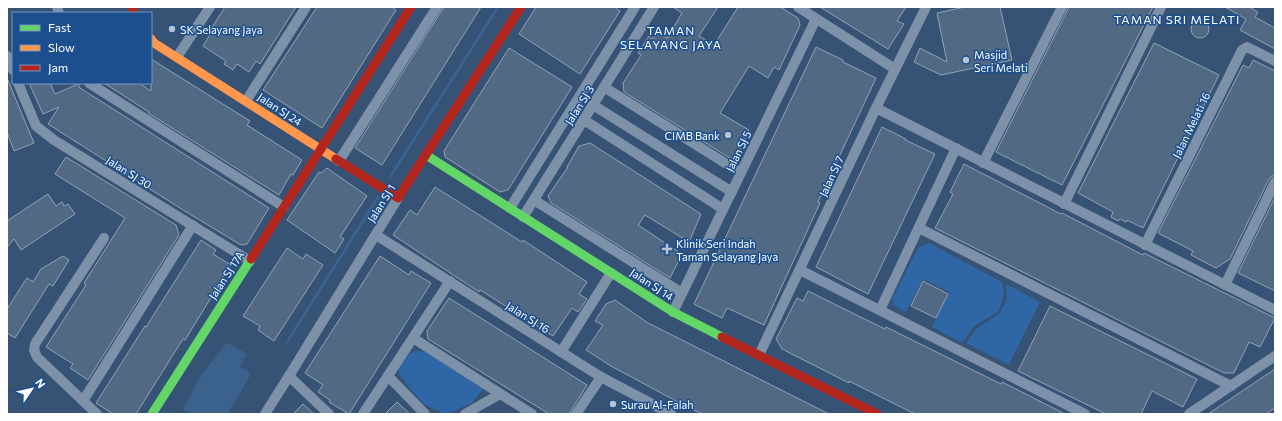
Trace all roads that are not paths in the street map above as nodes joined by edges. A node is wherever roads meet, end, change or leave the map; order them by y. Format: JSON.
{"nodes":[{"id":1,"x":210,"y":7,"type":"edge"},
{"id":2,"x":306,"y":7,"type":"edge"},
{"id":3,"x":411,"y":7,"type":"edge"},
{"id":4,"x":437,"y":7,"type":"edge"},
{"id":5,"x":521,"y":7,"type":"edge"},
{"id":6,"x":634,"y":7,"type":"edge"},
{"id":7,"x":654,"y":7,"type":"edge"},
{"id":8,"x":798,"y":7,"type":"edge"},
{"id":9,"x":926,"y":7,"type":"edge"},
{"id":10,"x":1062,"y":7,"type":"edge"},
{"id":11,"x":1161,"y":7,"type":"edge"},
{"id":12,"x":816,"y":19,"type":"junction"},
{"id":13,"x":152,"y":40,"type":"edge"},
{"id":14,"x":7,"y":56,"type":"edge"},
{"id":15,"x":177,"y":57,"type":"junction"},
{"id":16,"x":1275,"y":61,"type":"edge"},
{"id":17,"x":12,"y":68,"type":"edge"},
{"id":18,"x":895,"y":69,"type":"junction"},
{"id":19,"x":18,"y":84,"type":"edge"},
{"id":20,"x":91,"y":84,"type":"edge"},
{"id":21,"x":604,"y":87,"type":"junction"},
{"id":22,"x":246,"y":102,"type":"junction"},
{"id":23,"x":593,"y":105,"type":"junction"},
{"id":24,"x":876,"y":108,"type":"junction"},
{"id":25,"x":584,"y":120,"type":"junction"},
{"id":26,"x":956,"y":148,"type":"junction"},
{"id":27,"x":321,"y":150,"type":"junction"},
{"id":28,"x":426,"y":155,"type":"junction"},
{"id":29,"x":339,"y":161,"type":"junction"},
{"id":30,"x":984,"y":163,"type":"junction"},
{"id":31,"x":741,"y":172,"type":"junction"},
{"id":32,"x":1275,"y":182,"type":"edge"},
{"id":33,"x":732,"y":192,"type":"junction"},
{"id":34,"x":398,"y":198,"type":"junction"},
{"id":35,"x":534,"y":200,"type":"junction"},
{"id":36,"x":1062,"y":203,"type":"junction"},
{"id":37,"x":284,"y":207,"type":"junction"},
{"id":38,"x":510,"y":208,"type":"junction"},
{"id":39,"x":723,"y":209,"type":"junction"},
{"id":40,"x":523,"y":217,"type":"junction"},
{"id":41,"x":192,"y":225,"type":"junction"},
{"id":42,"x":918,"y":228,"type":"junction"},
{"id":43,"x":376,"y":235,"type":"junction"},
{"id":44,"x":104,"y":238,"type":"dead end"},
{"id":45,"x":1145,"y":245,"type":"junction"},
{"id":46,"x":250,"y":261,"type":"junction"},
{"id":47,"x":800,"y":270,"type":"junction"},
{"id":48,"x":611,"y":273,"type":"junction"},
{"id":49,"x":450,"y":281,"type":"junction"},
{"id":50,"x":1224,"y":284,"type":"junction"},
{"id":51,"x":682,"y":293,"type":"junction"},
{"id":52,"x":880,"y":310,"type":"junction"},
{"id":53,"x":1275,"y":310,"type":"edge"},
{"id":54,"x":673,"y":312,"type":"junction"},
{"id":55,"x":413,"y":338,"type":"junction"},
{"id":56,"x":561,"y":352,"type":"junction"},
{"id":57,"x":759,"y":355,"type":"junction"},
{"id":58,"x":1275,"y":356,"type":"edge"},
{"id":59,"x":289,"y":376,"type":"junction"},
{"id":60,"x":388,"y":376,"type":"junction"},
{"id":61,"x":601,"y":377,"type":"junction"},
{"id":62,"x":1231,"y":386,"type":"junction"},
{"id":63,"x":500,"y":394,"type":"junction"},
{"id":64,"x":83,"y":401,"type":"junction"},
{"id":65,"x":97,"y":414,"type":"edge"},
{"id":66,"x":152,"y":414,"type":"edge"},
{"id":67,"x":264,"y":414,"type":"edge"},
{"id":68,"x":329,"y":414,"type":"edge"},
{"id":69,"x":363,"y":414,"type":"edge"},
{"id":70,"x":425,"y":414,"type":"edge"},
{"id":71,"x":465,"y":414,"type":"edge"},
{"id":72,"x":532,"y":414,"type":"edge"},
{"id":73,"x":576,"y":414,"type":"edge"},
{"id":74,"x":671,"y":414,"type":"edge"},
{"id":75,"x":876,"y":414,"type":"edge"},
{"id":76,"x":1085,"y":414,"type":"edge"},
{"id":77,"x":1189,"y":414,"type":"edge"}],
"edges":[{"from":1,"to":15,"type":"street"},
{"from":2,"to":22,"type":"street"},
{"from":3,"to":27,"type":"street","name":"Jalan SJ 17A"},
{"from":4,"to":29,"type":"street"},
{"from":5,"to":28,"type":"street","name":"Jalan SJ 1"},
{"from":6,"to":38,"type":"street","name":"Jalan SJ 3"},
{"from":7,"to":21,"type":"street","name":"Jalan SJ 3"},
{"from":8,"to":12,"type":"street"},
{"from":9,"to":18,"type":"street","name":"Jalan SJ 7"},
{"from":10,"to":30,"type":"street"},
{"from":11,"to":36,"type":"street"},
{"from":12,"to":18,"type":"street"},
{"from":12,"to":31,"type":"street","name":"Jalan SJ 5"},
{"from":13,"to":15,"type":"street","name":"Jalan SJ 24"},
{"from":14,"to":17,"type":"street"},
{"from":15,"to":22,"type":"street","name":"Jalan SJ 24"},
{"from":16,"to":45,"type":"street","name":"Jalan Melati 16"},
{"from":18,"to":24,"type":"street","name":"Jalan SJ 7"},
{"from":19,"to":41,"type":"street","name":"Jalan SJ 30"},
{"from":20,"to":37,"type":"street"},
{"from":21,"to":23,"type":"street","name":"Jalan SJ 3"},
{"from":21,"to":31,"type":"street"},
{"from":22,"to":27,"type":"street","name":"Jalan SJ 24"},
{"from":23,"to":25,"type":"street","name":"Jalan SJ 3"},
{"from":23,"to":33,"type":"street"},
{"from":24,"to":26,"type":"street"},
{"from":24,"to":47,"type":"street","name":"Jalan SJ 7"},
{"from":25,"to":35,"type":"street","name":"Jalan SJ 3"},
{"from":25,"to":39,"type":"street"},
{"from":26,"to":30,"type":"street"},
{"from":26,"to":42,"type":"street"},
{"from":27,"to":29,"type":"street","name":"Jalan SJ 24"},
{"from":27,"to":37,"type":"street","name":"Jalan SJ 17A"},
{"from":28,"to":34,"type":"street","name":"Jalan SJ 1"},
{"from":28,"to":38,"type":"street","name":"Jalan SJ 14"},
{"from":29,"to":34,"type":"street","name":"Jalan SJ 24"},
{"from":30,"to":36,"type":"street"},
{"from":31,"to":33,"type":"street","name":"Jalan SJ 5"},
{"from":32,"to":50,"type":"street"},
{"from":33,"to":39,"type":"street","name":"Jalan SJ 5"},
{"from":34,"to":43,"type":"street","name":"Jalan SJ 1"},
{"from":35,"to":40,"type":"street","name":"Jalan SJ 3"},
{"from":35,"to":51,"type":"street"},
{"from":36,"to":45,"type":"street"},
{"from":37,"to":46,"type":"street","name":"Jalan SJ 17A"},
{"from":38,"to":40,"type":"street","name":"Jalan SJ 14"},
{"from":39,"to":51,"type":"street","name":"Jalan SJ 5"},
{"from":40,"to":48,"type":"street","name":"Jalan SJ 14"},
{"from":41,"to":46,"type":"street","name":"Jalan SJ 30"},
{"from":41,"to":64,"type":"street"},
{"from":42,"to":52,"type":"street"},
{"from":42,"to":62,"type":"street"},
{"from":43,"to":49,"type":"street","name":"Jalan SJ 16"},
{"from":43,"to":59,"type":"street","name":"Jalan SJ 1"},
{"from":44,"to":64,"type":"street"},
{"from":45,"to":50,"type":"street"},
{"from":46,"to":66,"type":"street","name":"Jalan SJ 17A"},
{"from":47,"to":52,"type":"street"},
{"from":47,"to":57,"type":"street","name":"Jalan SJ 7"},
{"from":48,"to":54,"type":"street","name":"Jalan SJ 14"},
{"from":48,"to":56,"type":"street"},
{"from":49,"to":55,"type":"street"},
{"from":49,"to":56,"type":"street","name":"Jalan SJ 16"},
{"from":50,"to":53,"type":"street"},
{"from":51,"to":54,"type":"street","name":"Jalan SJ 5"},
{"from":52,"to":76,"type":"street"},
{"from":54,"to":57,"type":"street","name":"Jalan SJ 14"},
{"from":55,"to":60,"type":"street"},
{"from":55,"to":63,"type":"street"},
{"from":56,"to":61,"type":"street","name":"Jalan SJ 16"},
{"from":57,"to":75,"type":"street","name":"Jalan SJ 14"},
{"from":58,"to":62,"type":"street"},
{"from":59,"to":67,"type":"street","name":"Jalan SJ 1"},
{"from":59,"to":68,"type":"street"},
{"from":60,"to":69,"type":"street"},
{"from":60,"to":70,"type":"street"},
{"from":61,"to":73,"type":"street"},
{"from":61,"to":74,"type":"street","name":"Jalan SJ 16"},
{"from":62,"to":77,"type":"street"},
{"from":63,"to":71,"type":"street"},
{"from":63,"to":72,"type":"street"},
{"from":64,"to":65,"type":"street"}]}
